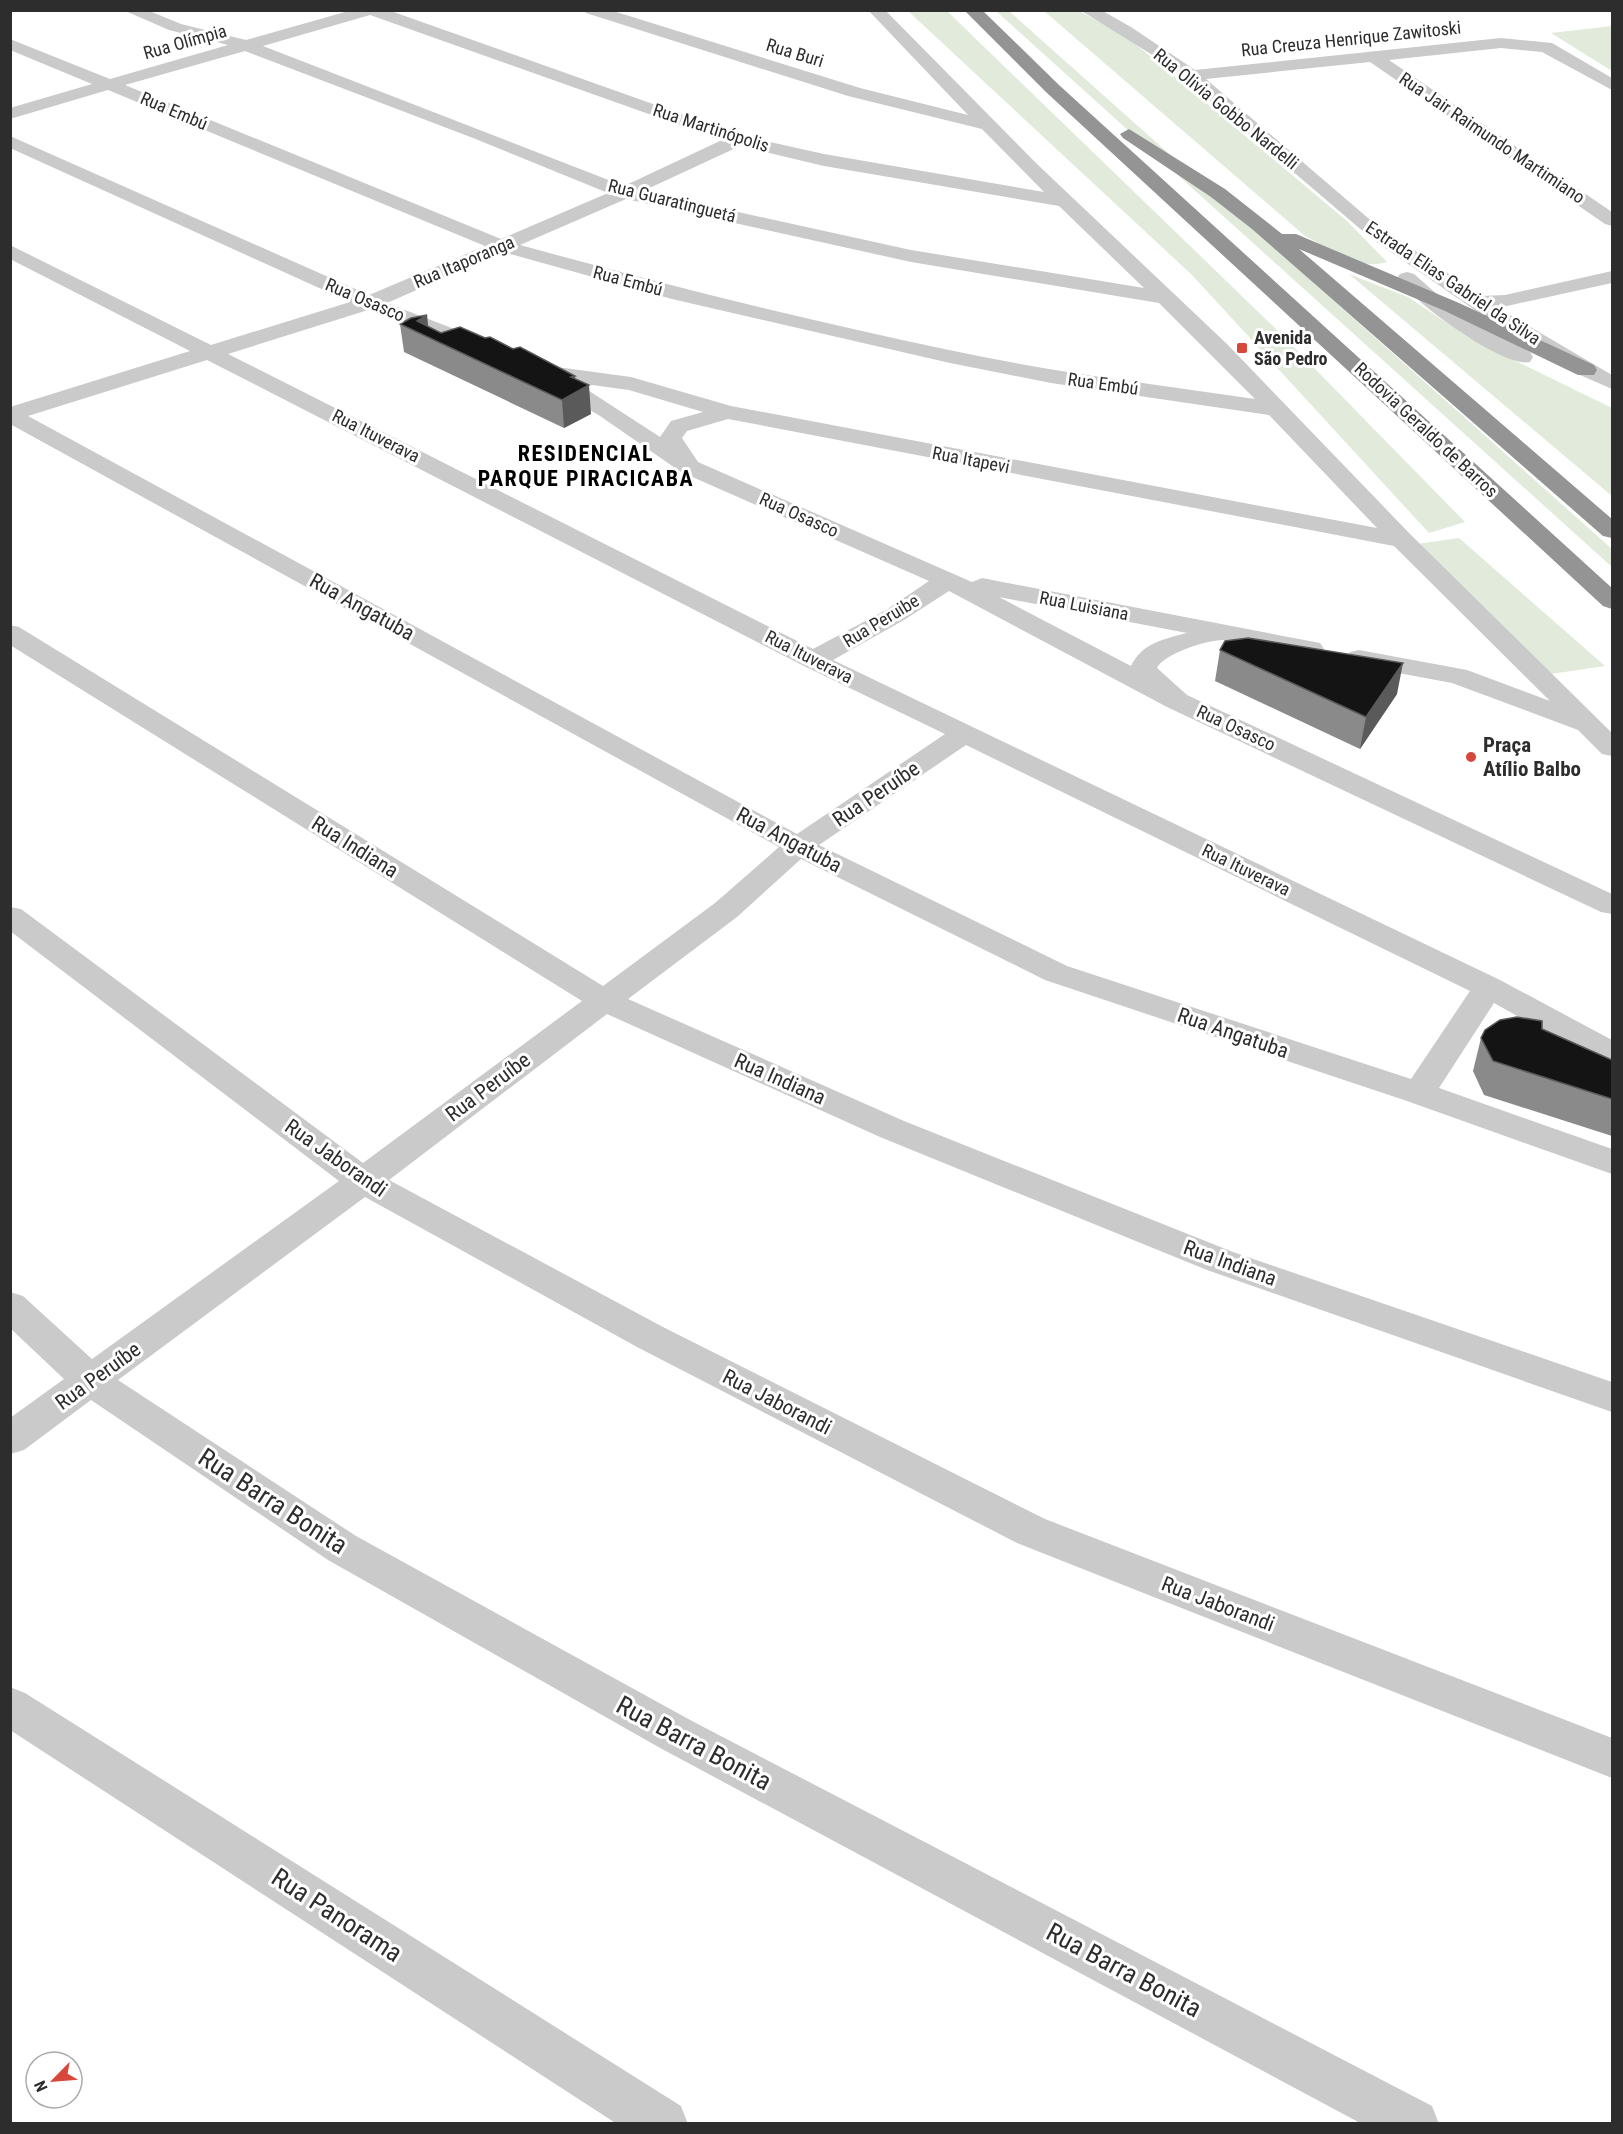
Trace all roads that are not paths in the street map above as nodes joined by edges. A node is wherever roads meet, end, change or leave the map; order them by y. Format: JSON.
{"nodes":[{"id":1,"x":131,"y":10,"type":"edge"},
{"id":2,"x":371,"y":10,"type":"edge"},
{"id":3,"x":592,"y":10,"type":"edge"},
{"id":4,"x":972,"y":10,"type":"edge"},
{"id":5,"x":1088,"y":10,"type":"edge"},
{"id":6,"x":875,"y":15,"type":"edge"},
{"id":7,"x":10,"y":44,"type":"edge"},
{"id":8,"x":244,"y":45,"type":"junction"},
{"id":9,"x":1372,"y":56,"type":"junction"},
{"id":10,"x":1191,"y":76,"type":"junction"},
{"id":11,"x":110,"y":84,"type":"junction"},
{"id":12,"x":1612,"y":85,"type":"edge"},
{"id":13,"x":1053,"y":88,"type":"junction"},
{"id":14,"x":10,"y":114,"type":"edge"},
{"id":15,"x":988,"y":125,"type":"junction"},
{"id":16,"x":738,"y":140,"type":"junction"},
{"id":17,"x":10,"y":141,"type":"edge"},
{"id":18,"x":624,"y":193,"type":"junction"},
{"id":19,"x":1063,"y":201,"type":"junction"},
{"id":20,"x":1356,"y":218,"type":"junction"},
{"id":21,"x":1612,"y":219,"type":"edge"},
{"id":22,"x":1258,"y":225,"type":"junction"},
{"id":23,"x":502,"y":246,"type":"junction"},
{"id":24,"x":10,"y":251,"type":"edge"},
{"id":25,"x":1612,"y":278,"type":"edge"},
{"id":26,"x":1612,"y":291,"type":"edge"},
{"id":27,"x":1420,"y":293,"type":"junction"},
{"id":28,"x":1166,"y":298,"type":"junction"},
{"id":29,"x":369,"y":303,"type":"junction"},
{"id":30,"x":1475,"y":303,"type":"junction"},
{"id":31,"x":1504,"y":321,"type":"junction"},
{"id":32,"x":212,"y":352,"type":"junction"},
{"id":33,"x":509,"y":359,"type":"edge"},
{"id":34,"x":536,"y":370,"type":"joint"},
{"id":35,"x":1586,"y":370,"type":"junction"},
{"id":36,"x":1608,"y":392,"type":"edge"},
{"id":37,"x":1277,"y":410,"type":"junction"},
{"id":38,"x":727,"y":411,"type":"junction"},
{"id":39,"x":10,"y":414,"type":"edge"},
{"id":40,"x":689,"y":467,"type":"junction"},
{"id":41,"x":1612,"y":531,"type":"edge"},
{"id":42,"x":1402,"y":540,"type":"junction"},
{"id":43,"x":948,"y":580,"type":"junction"},
{"id":44,"x":1612,"y":601,"type":"edge"},
{"id":45,"x":1220,"y":632,"type":"junction"},
{"id":46,"x":10,"y":633,"type":"edge"},
{"id":47,"x":1513,"y":651,"type":"junction"},
{"id":48,"x":813,"y":660,"type":"junction"},
{"id":49,"x":1458,"y":676,"type":"junction"},
{"id":50,"x":1177,"y":701,"type":"junction"},
{"id":51,"x":1594,"y":728,"type":"junction"},
{"id":52,"x":965,"y":733,"type":"junction"},
{"id":53,"x":1612,"y":748,"type":"edge"},
{"id":54,"x":798,"y":846,"type":"junction"},
{"id":55,"x":1604,"y":899,"type":"edge"},
{"id":56,"x":10,"y":916,"type":"edge"},
{"id":57,"x":1489,"y":987,"type":"junction"},
{"id":58,"x":603,"y":1000,"type":"junction"},
{"id":59,"x":1612,"y":1054,"type":"edge"},
{"id":60,"x":1419,"y":1093,"type":"junction"},
{"id":61,"x":1612,"y":1162,"type":"edge"},
{"id":62,"x":363,"y":1181,"type":"junction"},
{"id":63,"x":10,"y":1306,"type":"edge"},
{"id":64,"x":91,"y":1381,"type":"junction"},
{"id":65,"x":1612,"y":1397,"type":"edge"},
{"id":66,"x":10,"y":1439,"type":"edge"},
{"id":67,"x":10,"y":1706,"type":"edge"},
{"id":68,"x":1612,"y":1758,"type":"edge"},
{"id":69,"x":663,"y":2124,"type":"edge"},
{"id":70,"x":1414,"y":2124,"type":"edge"}],
"edges":[{"from":1,"to":8,"type":"street","name":"Rua Guaratinguetá"},
{"from":2,"to":8,"type":"street","name":"Rua Olímpia"},
{"from":2,"to":16,"type":"street","name":"Rua Martinópolis"},
{"from":3,"to":15,"type":"street","name":"Rua Buri"},
{"from":4,"to":13,"type":"highway","name":"Rodovia Geraldo de Barros"},
{"from":5,"to":10,"type":"street","name":"Rua Olivia Gobbo Nardelli"},
{"from":6,"to":15,"type":"street"},
{"from":7,"to":11,"type":"street","name":"Rua Embú"},
{"from":8,"to":11,"type":"street","name":"Rua Olímpia"},
{"from":8,"to":18,"type":"street","name":"Rua Guaratinguetá"},
{"from":9,"to":10,"type":"street","name":"Rua Creuza Henrique Zawitoski"},
{"from":9,"to":12,"type":"street","name":"Rua Creuza Henrique Zawitoski"},
{"from":9,"to":21,"type":"street","name":"Rua Jair Raimundo Martimiano"},
{"from":10,"to":20,"type":"street","name":"Rua Olivia Gobbo Nardelli"},
{"from":11,"to":14,"type":"street","name":"Rua Olímpia"},
{"from":11,"to":23,"type":"street","name":"Rua Embú"},
{"from":13,"to":22,"type":"highway","name":"Rodovia Geraldo de Barros"},
{"from":13,"to":44,"type":"highway","name":"Rodovia Geraldo de Barros"},
{"from":15,"to":19,"type":"street"},
{"from":16,"to":18,"type":"street","name":"Rua Itaporanga"},
{"from":16,"to":19,"type":"street","name":"Rua Martinópolis"},
{"from":17,"to":29,"type":"street","name":"Rua Osasco"},
{"from":18,"to":23,"type":"street","name":"Rua Itaporanga"},
{"from":18,"to":28,"type":"street","name":"Rua Guaratinguetá"},
{"from":19,"to":28,"type":"street"},
{"from":20,"to":27,"type":"street","name":"Estrada Elias Gabriel da Silva"},
{"from":20,"to":30,"type":"street","name":"Estrada Elias Gabriel da Silva"},
{"from":22,"to":27,"type":"highway"},
{"from":22,"to":41,"type":"highway","name":"Rodovia Geraldo de Barros"},
{"from":23,"to":29,"type":"street","name":"Rua Itaporanga"},
{"from":23,"to":37,"type":"street","name":"Rua Embú"},
{"from":24,"to":32,"type":"street","name":"Rua Ituverava"},
{"from":25,"to":30,"type":"street"},
{"from":26,"to":31,"type":"street"},
{"from":27,"to":35,"type":"highway"},
{"from":27,"to":36,"type":"street","name":"Estrada Elias Gabriel da Silva"},
{"from":28,"to":37,"type":"street"},
{"from":29,"to":32,"type":"street","name":"Rua Itaporanga"},
{"from":29,"to":33,"type":"street","name":"Rua Osasco"},
{"from":30,"to":31,"type":"street","name":"Estrada Elias Gabriel da Silva"},
{"from":31,"to":35,"type":"street","name":"Estrada Elias Gabriel da Silva"},
{"from":32,"to":39,"type":"street","name":"Rua Itaporanga"},
{"from":32,"to":48,"type":"street","name":"Rua Ituverava"},
{"from":34,"to":38,"type":"street","name":"Rua Itapevi"},
{"from":34,"to":40,"type":"street","name":"Rua Osasco"},
{"from":35,"to":36,"type":"street","name":"Estrada Elias Gabriel da Silva"},
{"from":37,"to":42,"type":"street"},
{"from":38,"to":40,"type":"street"},
{"from":38,"to":42,"type":"street","name":"Rua Itapevi"},
{"from":39,"to":54,"type":"street","name":"Rua Angatuba"},
{"from":40,"to":43,"type":"street","name":"Rua Osasco"},
{"from":42,"to":47,"type":"street"},
{"from":43,"to":45,"type":"street","name":"Rua Luisiana"},
{"from":43,"to":48,"type":"street","name":"Rua Peruibe"},
{"from":43,"to":50,"type":"street","name":"Rua Osasco"},
{"from":45,"to":49,"type":"street","name":"Rua Luisiana"},
{"from":45,"to":50,"type":"street","name":"Rua Luisiana"},
{"from":46,"to":58,"type":"street","name":"Rua Indiana"},
{"from":47,"to":49,"type":"street","name":"Rua Luisiana"},
{"from":47,"to":51,"type":"street"},
{"from":48,"to":52,"type":"street","name":"Rua Ituverava"},
{"from":49,"to":51,"type":"street","name":"Rua Luisiana"},
{"from":50,"to":55,"type":"street","name":"Rua Osasco"},
{"from":51,"to":53,"type":"street"},
{"from":52,"to":54,"type":"street","name":"Rua Peruíbe"},
{"from":52,"to":57,"type":"street","name":"Rua Ituverava"},
{"from":54,"to":58,"type":"street","name":"Rua Peruíbe"},
{"from":54,"to":60,"type":"street","name":"Rua Angatuba"},
{"from":56,"to":62,"type":"street","name":"Rua Jaborandi"},
{"from":57,"to":59,"type":"street","name":"Rua Ituverava"},
{"from":57,"to":60,"type":"street"},
{"from":58,"to":62,"type":"street","name":"Rua Peruíbe"},
{"from":58,"to":65,"type":"street","name":"Rua Indiana"},
{"from":60,"to":61,"type":"street","name":"Rua Angatuba"},
{"from":62,"to":64,"type":"street","name":"Rua Peruíbe"},
{"from":62,"to":68,"type":"street","name":"Rua Jaborandi"},
{"from":63,"to":64,"type":"street","name":"Rua Barra Bonita"},
{"from":64,"to":66,"type":"street","name":"Rua Peruíbe"},
{"from":64,"to":70,"type":"street","name":"Rua Barra Bonita"},
{"from":67,"to":69,"type":"street","name":"Rua Panorama"}]}
